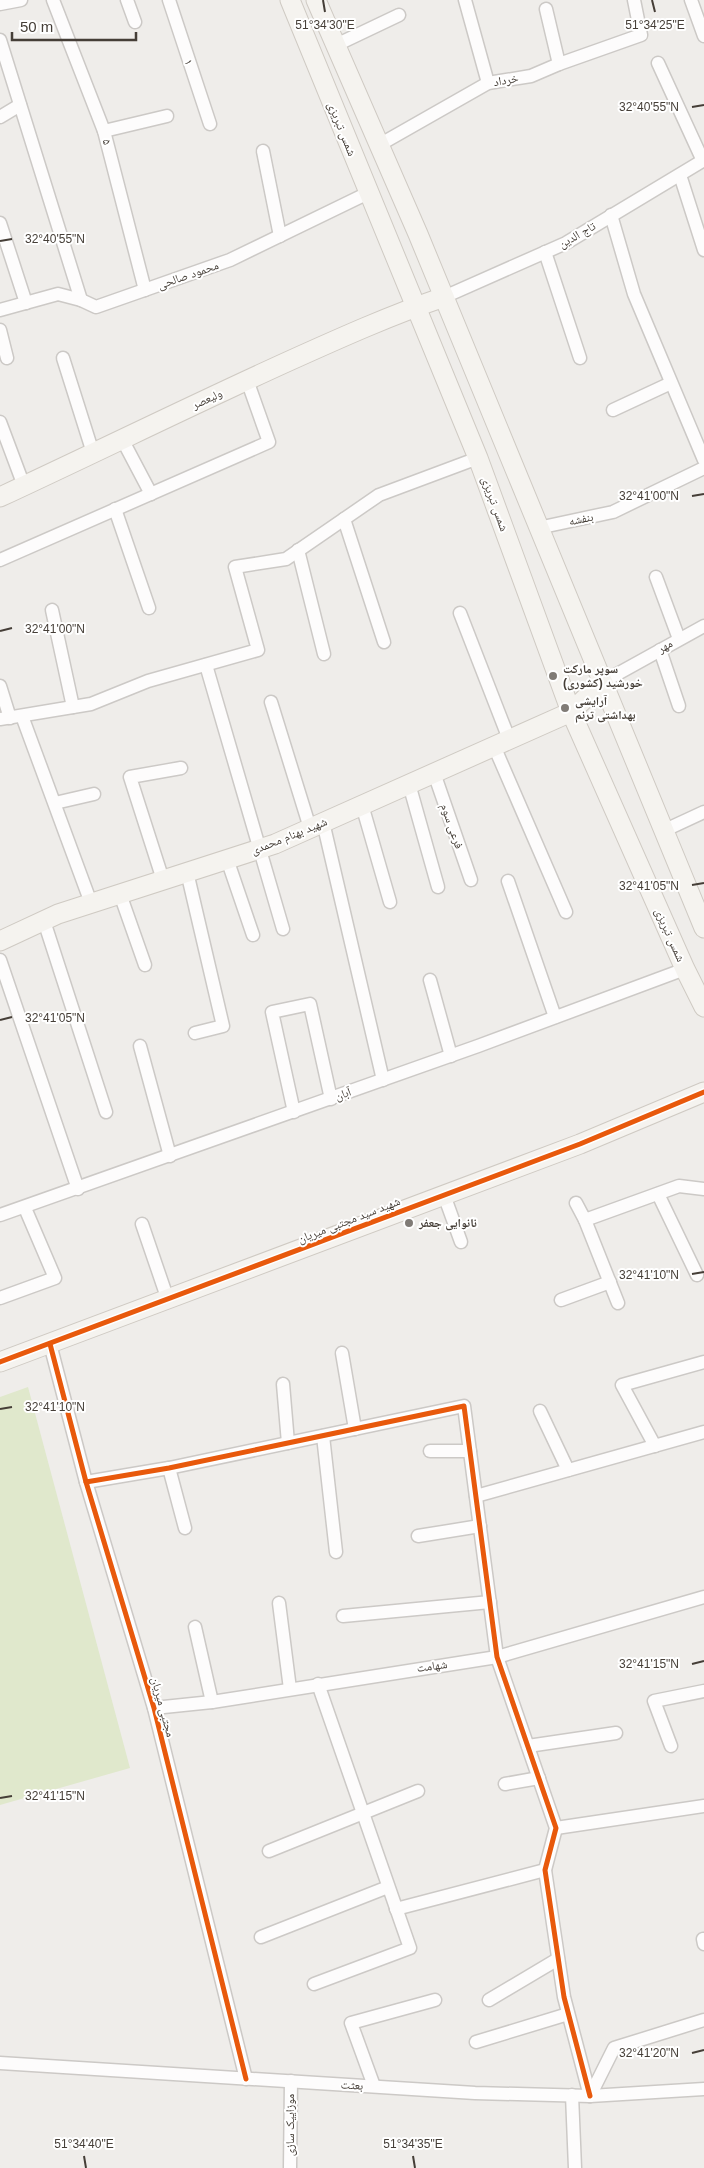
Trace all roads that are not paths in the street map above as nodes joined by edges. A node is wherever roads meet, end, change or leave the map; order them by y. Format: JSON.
{"nodes":[{"id":1,"x":21,"y":0,"type":"edge"},
{"id":2,"x":53,"y":0,"type":"edge"},
{"id":3,"x":127,"y":0,"type":"edge"},
{"id":4,"x":169,"y":0,"type":"edge"},
{"id":5,"x":290,"y":0,"type":"edge"},
{"id":6,"x":316,"y":0,"type":"edge"},
{"id":7,"x":465,"y":0,"type":"edge"},
{"id":8,"x":634,"y":0,"type":"edge"},
{"id":9,"x":691,"y":0,"type":"edge"},
{"id":10,"x":0,"y":4,"type":"edge"},
{"id":11,"x":546,"y":9,"type":"dead end"},
{"id":12,"x":399,"y":15,"type":"dead end"},
{"id":13,"x":135,"y":22,"type":"dead end"},
{"id":14,"x":701,"y":23,"type":"edge"},
{"id":15,"x":704,"y":36,"type":"edge"},
{"id":16,"x":0,"y":40,"type":"edge"},
{"id":17,"x":336,"y":45,"type":"junction"},
{"id":18,"x":658,"y":63,"type":"dead end"},
{"id":19,"x":559,"y":64,"type":"junction"},
{"id":20,"x":488,"y":83,"type":"junction"},
{"id":21,"x":20,"y":105,"type":"junction"},
{"id":22,"x":0,"y":116,"type":"edge"},
{"id":23,"x":167,"y":116,"type":"dead end"},
{"id":24,"x":210,"y":124,"type":"dead end"},
{"id":25,"x":104,"y":131,"type":"junction"},
{"id":26,"x":379,"y":145,"type":"junction"},
{"id":27,"x":263,"y":151,"type":"dead end"},
{"id":28,"x":703,"y":160,"type":"edge"},
{"id":29,"x":680,"y":175,"type":"junction"},
{"id":30,"x":368,"y":194,"type":"junction"},
{"id":31,"x":611,"y":215,"type":"junction"},
{"id":32,"x":0,"y":223,"type":"edge"},
{"id":33,"x":280,"y":236,"type":"junction"},
{"id":34,"x":704,"y":250,"type":"edge"},
{"id":35,"x":545,"y":252,"type":"junction"},
{"id":36,"x":145,"y":290,"type":"junction"},
{"id":37,"x":444,"y":297,"type":"junction"},
{"id":38,"x":81,"y":300,"type":"junction"},
{"id":39,"x":26,"y":303,"type":"junction"},
{"id":40,"x":416,"y":306,"type":"junction"},
{"id":41,"x":0,"y":310,"type":"edge"},
{"id":42,"x":0,"y":330,"type":"edge"},
{"id":43,"x":7,"y":358,"type":"dead end"},
{"id":44,"x":63,"y":358,"type":"dead end"},
{"id":45,"x":580,"y":358,"type":"dead end"},
{"id":46,"x":246,"y":380,"type":"junction"},
{"id":47,"x":671,"y":382,"type":"junction"},
{"id":48,"x":613,"y":410,"type":"dead end"},
{"id":49,"x":0,"y":422,"type":"edge"},
{"id":50,"x":122,"y":439,"type":"junction"},
{"id":51,"x":93,"y":453,"type":"junction"},
{"id":52,"x":478,"y":458,"type":"junction"},
{"id":53,"x":704,"y":460,"type":"edge"},
{"id":54,"x":704,"y":468,"type":"edge"},
{"id":55,"x":24,"y":486,"type":"junction"},
{"id":56,"x":150,"y":494,"type":"junction"},
{"id":57,"x":0,"y":497,"type":"edge"},
{"id":58,"x":115,"y":509,"type":"junction"},
{"id":59,"x":344,"y":519,"type":"junction"},
{"id":60,"x":538,"y":528,"type":"junction"},
{"id":61,"x":298,"y":550,"type":"junction"},
{"id":62,"x":0,"y":560,"type":"edge"},
{"id":63,"x":656,"y":577,"type":"dead end"},
{"id":64,"x":149,"y":608,"type":"dead end"},
{"id":65,"x":52,"y":610,"type":"dead end"},
{"id":66,"x":460,"y":613,"type":"dead end"},
{"id":67,"x":704,"y":626,"type":"edge"},
{"id":68,"x":679,"y":638,"type":"junction"},
{"id":69,"x":384,"y":642,"type":"dead end"},
{"id":70,"x":660,"y":650,"type":"junction"},
{"id":71,"x":324,"y":654,"type":"dead end"},
{"id":72,"x":206,"y":665,"type":"junction"},
{"id":73,"x":601,"y":683,"type":"junction"},
{"id":74,"x":0,"y":686,"type":"edge"},
{"id":75,"x":271,"y":702,"type":"dead end"},
{"id":76,"x":679,"y":706,"type":"dead end"},
{"id":77,"x":73,"y":707,"type":"junction"},
{"id":78,"x":571,"y":712,"type":"junction"},
{"id":79,"x":11,"y":717,"type":"edge"},
{"id":80,"x":502,"y":743,"type":"junction"},
{"id":81,"x":181,"y":768,"type":"dead end"},
{"id":82,"x":434,"y":773,"type":"junction"},
{"id":83,"x":409,"y":784,"type":"junction"},
{"id":84,"x":94,"y":794,"type":"dead end"},
{"id":85,"x":55,"y":803,"type":"junction"},
{"id":86,"x":362,"y":805,"type":"junction"},
{"id":87,"x":704,"y":812,"type":"edge"},
{"id":88,"x":317,"y":825,"type":"junction"},
{"id":89,"x":663,"y":831,"type":"junction"},
{"id":90,"x":259,"y":849,"type":"junction"},
{"id":91,"x":227,"y":859,"type":"junction"},
{"id":92,"x":187,"y":872,"type":"junction"},
{"id":93,"x":163,"y":880,"type":"junction"},
{"id":94,"x":471,"y":880,"type":"dead end"},
{"id":95,"x":508,"y":882,"type":"dead end"},
{"id":96,"x":438,"y":887,"type":"dead end"},
{"id":97,"x":120,"y":894,"type":"junction"},
{"id":98,"x":390,"y":902,"type":"dead end"},
{"id":99,"x":91,"y":903,"type":"junction"},
{"id":100,"x":566,"y":912,"type":"dead end"},
{"id":101,"x":44,"y":920,"type":"junction"},
{"id":102,"x":704,"y":928,"type":"edge"},
{"id":103,"x":283,"y":929,"type":"dead end"},
{"id":104,"x":253,"y":935,"type":"dead end"},
{"id":105,"x":0,"y":941,"type":"edge"},
{"id":106,"x":0,"y":960,"type":"edge"},
{"id":107,"x":145,"y":965,"type":"dead end"},
{"id":108,"x":685,"y":969,"type":"junction"},
{"id":109,"x":430,"y":980,"type":"dead end"},
{"id":110,"x":704,"y":1007,"type":"edge"},
{"id":111,"x":555,"y":1018,"type":"junction"},
{"id":112,"x":195,"y":1032,"type":"dead end"},
{"id":113,"x":140,"y":1046,"type":"dead end"},
{"id":114,"x":451,"y":1056,"type":"junction"},
{"id":115,"x":383,"y":1080,"type":"junction"},
{"id":116,"x":704,"y":1092,"type":"edge"},
{"id":117,"x":330,"y":1099,"type":"junction"},
{"id":118,"x":106,"y":1112,"type":"dead end"},
{"id":119,"x":294,"y":1112,"type":"junction"},
{"id":120,"x":170,"y":1156,"type":"junction"},
{"id":121,"x":78,"y":1189,"type":"junction"},
{"id":122,"x":704,"y":1189,"type":"edge"},
{"id":123,"x":658,"y":1194,"type":"junction"},
{"id":124,"x":444,"y":1195,"type":"junction"},
{"id":125,"x":576,"y":1202,"type":"dead end"},
{"id":126,"x":25,"y":1208,"type":"junction"},
{"id":127,"x":0,"y":1215,"type":"edge"},
{"id":128,"x":585,"y":1220,"type":"junction"},
{"id":129,"x":142,"y":1224,"type":"dead end"},
{"id":130,"x":461,"y":1242,"type":"dead end"},
{"id":131,"x":697,"y":1276,"type":"dead end"},
{"id":132,"x":610,"y":1282,"type":"junction"},
{"id":133,"x":0,"y":1298,"type":"edge"},
{"id":134,"x":168,"y":1300,"type":"junction"},
{"id":135,"x":561,"y":1300,"type":"dead end"},
{"id":136,"x":618,"y":1303,"type":"dead end"},
{"id":137,"x":50,"y":1344,"type":"junction"},
{"id":138,"x":342,"y":1353,"type":"dead end"},
{"id":139,"x":0,"y":1362,"type":"edge"},
{"id":140,"x":704,"y":1362,"type":"edge"},
{"id":141,"x":283,"y":1384,"type":"dead end"},
{"id":142,"x":540,"y":1411,"type":"dead end"},
{"id":143,"x":355,"y":1429,"type":"junction"},
{"id":144,"x":704,"y":1432,"type":"edge"},
{"id":145,"x":323,"y":1436,"type":"junction"},
{"id":146,"x":288,"y":1443,"type":"junction"},
{"id":147,"x":654,"y":1446,"type":"junction"},
{"id":148,"x":430,"y":1451,"type":"dead end"},
{"id":149,"x":470,"y":1451,"type":"junction"},
{"id":150,"x":169,"y":1468,"type":"junction"},
{"id":151,"x":568,"y":1470,"type":"junction"},
{"id":152,"x":86,"y":1482,"type":"junction"},
{"id":153,"x":476,"y":1496,"type":"junction"},
{"id":154,"x":480,"y":1526,"type":"junction"},
{"id":155,"x":185,"y":1528,"type":"dead end"},
{"id":156,"x":418,"y":1536,"type":"dead end"},
{"id":157,"x":336,"y":1552,"type":"dead end"},
{"id":158,"x":704,"y":1597,"type":"edge"},
{"id":159,"x":490,"y":1602,"type":"junction"},
{"id":160,"x":279,"y":1603,"type":"dead end"},
{"id":161,"x":343,"y":1616,"type":"dead end"},
{"id":162,"x":195,"y":1627,"type":"dead end"},
{"id":163,"x":498,"y":1657,"type":"junction"},
{"id":164,"x":318,"y":1684,"type":"junction"},
{"id":165,"x":290,"y":1689,"type":"junction"},
{"id":166,"x":704,"y":1691,"type":"edge"},
{"id":167,"x":212,"y":1702,"type":"junction"},
{"id":168,"x":154,"y":1708,"type":"junction"},
{"id":169,"x":616,"y":1733,"type":"dead end"},
{"id":170,"x":528,"y":1746,"type":"junction"},
{"id":171,"x":671,"y":1746,"type":"dead end"},
{"id":172,"x":539,"y":1778,"type":"junction"},
{"id":173,"x":505,"y":1784,"type":"dead end"},
{"id":174,"x":418,"y":1791,"type":"dead end"},
{"id":175,"x":704,"y":1806,"type":"edge"},
{"id":176,"x":363,"y":1813,"type":"junction"},
{"id":177,"x":556,"y":1828,"type":"junction"},
{"id":178,"x":269,"y":1851,"type":"dead end"},
{"id":179,"x":545,"y":1870,"type":"junction"},
{"id":180,"x":388,"y":1886,"type":"junction"},
{"id":181,"x":396,"y":1909,"type":"junction"},
{"id":182,"x":261,"y":1936,"type":"dead end"},
{"id":183,"x":558,"y":1959,"type":"junction"},
{"id":184,"x":314,"y":1984,"type":"dead end"},
{"id":185,"x":435,"y":2000,"type":"dead end"},
{"id":186,"x":489,"y":2000,"type":"dead end"},
{"id":187,"x":568,"y":2014,"type":"junction"},
{"id":188,"x":704,"y":2020,"type":"edge"},
{"id":189,"x":476,"y":2042,"type":"dead end"},
{"id":190,"x":0,"y":2063,"type":"edge"},
{"id":191,"x":246,"y":2079,"type":"junction"},
{"id":192,"x":291,"y":2081,"type":"junction"},
{"id":193,"x":374,"y":2086,"type":"junction"},
{"id":194,"x":704,"y":2089,"type":"edge"},
{"id":195,"x":572,"y":2095,"type":"junction"},
{"id":196,"x":590,"y":2096,"type":"junction"},
{"id":197,"x":290,"y":2168,"type":"edge"},
{"id":198,"x":574,"y":2168,"type":"edge"}],
"edges":[{"from":1,"to":10,"type":"street"},
{"from":2,"to":25,"type":"street","name":"۵"},
{"from":3,"to":13,"type":"street"},
{"from":4,"to":24,"type":"street","name":"۱"},
{"from":5,"to":30,"type":"main road","name":"شمس تبریزی"},
{"from":6,"to":17,"type":"main road"},
{"from":7,"to":20,"type":"street"},
{"from":8,"to":19,"type":"street","name":"خرداد"},
{"from":9,"to":14,"type":"street"},
{"from":11,"to":19,"type":"street"},
{"from":12,"to":17,"type":"street"},
{"from":14,"to":15,"type":"street"},
{"from":16,"to":21,"type":"street"},
{"from":17,"to":26,"type":"main road"},
{"from":18,"to":28,"type":"street"},
{"from":19,"to":20,"type":"street","name":"خرداد"},
{"from":20,"to":26,"type":"street","name":"خرداد"},
{"from":21,"to":22,"type":"street"},
{"from":21,"to":38,"type":"street"},
{"from":23,"to":25,"type":"street"},
{"from":25,"to":36,"type":"street","name":"۵"},
{"from":26,"to":37,"type":"main road"},
{"from":27,"to":33,"type":"street"},
{"from":28,"to":29,"type":"street","name":"تاج الدین"},
{"from":29,"to":31,"type":"street","name":"تاج الدین"},
{"from":29,"to":34,"type":"street"},
{"from":30,"to":33,"type":"street","name":"محمود صالحی"},
{"from":30,"to":40,"type":"main road","name":"شمس تبریزی"},
{"from":31,"to":35,"type":"street","name":"تاج الدین"},
{"from":31,"to":47,"type":"street"},
{"from":32,"to":39,"type":"street"},
{"from":33,"to":36,"type":"street","name":"محمود صالحی"},
{"from":35,"to":37,"type":"street","name":"تاج الدین"},
{"from":35,"to":45,"type":"street"},
{"from":36,"to":38,"type":"street","name":"محمود صالحی"},
{"from":37,"to":40,"type":"main road","name":"ولیعصر"},
{"from":37,"to":60,"type":"main road"},
{"from":38,"to":39,"type":"street","name":"محمود صالحی"},
{"from":39,"to":41,"type":"street","name":"محمود صالحی"},
{"from":40,"to":46,"type":"main road","name":"ولیعصر"},
{"from":40,"to":52,"type":"main road","name":"شمس تبریزی"},
{"from":42,"to":43,"type":"street"},
{"from":44,"to":51,"type":"street"},
{"from":46,"to":50,"type":"main road","name":"ولیعصر"},
{"from":46,"to":56,"type":"street"},
{"from":47,"to":48,"type":"street"},
{"from":47,"to":53,"type":"street"},
{"from":49,"to":55,"type":"street"},
{"from":50,"to":51,"type":"main road","name":"ولیعصر"},
{"from":50,"to":56,"type":"street"},
{"from":51,"to":55,"type":"main road","name":"ولیعصر"},
{"from":52,"to":59,"type":"street"},
{"from":52,"to":78,"type":"main road","name":"شمس تبریزی"},
{"from":54,"to":60,"type":"street","name":"بنفشه"},
{"from":55,"to":57,"type":"main road","name":"ولیعصر"},
{"from":56,"to":58,"type":"street"},
{"from":58,"to":62,"type":"street"},
{"from":58,"to":64,"type":"street"},
{"from":59,"to":61,"type":"street"},
{"from":59,"to":69,"type":"street"},
{"from":60,"to":73,"type":"main road"},
{"from":61,"to":71,"type":"street"},
{"from":61,"to":72,"type":"street"},
{"from":63,"to":68,"type":"street"},
{"from":65,"to":77,"type":"street"},
{"from":66,"to":80,"type":"street"},
{"from":67,"to":68,"type":"street","name":"مهر"},
{"from":68,"to":70,"type":"street","name":"مهر"},
{"from":70,"to":73,"type":"street","name":"مهر"},
{"from":70,"to":76,"type":"street"},
{"from":72,"to":77,"type":"street"},
{"from":72,"to":90,"type":"street"},
{"from":73,"to":78,"type":"main road"},
{"from":73,"to":89,"type":"main road"},
{"from":74,"to":79,"type":"street"},
{"from":75,"to":88,"type":"street"},
{"from":77,"to":79,"type":"street"},
{"from":78,"to":80,"type":"main road","name":"شهید بهنام محمدی"},
{"from":78,"to":108,"type":"main road","name":"شمس تبریزی"},
{"from":79,"to":85,"type":"street"},
{"from":80,"to":82,"type":"main road","name":"شهید بهنام محمدی"},
{"from":80,"to":100,"type":"street"},
{"from":81,"to":93,"type":"street"},
{"from":82,"to":83,"type":"main road","name":"شهید بهنام محمدی"},
{"from":82,"to":94,"type":"street","name":"فرعی سوم"},
{"from":83,"to":86,"type":"main road","name":"شهید بهنام محمدی"},
{"from":83,"to":96,"type":"street"},
{"from":84,"to":85,"type":"street"},
{"from":85,"to":99,"type":"street"},
{"from":86,"to":88,"type":"main road","name":"شهید بهنام محمدی"},
{"from":86,"to":98,"type":"street"},
{"from":87,"to":89,"type":"street"},
{"from":88,"to":90,"type":"main road","name":"شهید بهنام محمدی"},
{"from":88,"to":115,"type":"street"},
{"from":89,"to":102,"type":"main road"},
{"from":90,"to":91,"type":"main road","name":"شهید بهنام محمدی"},
{"from":90,"to":103,"type":"street"},
{"from":91,"to":92,"type":"main road","name":"شهید بهنام محمدی"},
{"from":91,"to":104,"type":"street"},
{"from":92,"to":93,"type":"main road","name":"شهید بهنام محمدی"},
{"from":92,"to":112,"type":"street"},
{"from":93,"to":97,"type":"main road","name":"شهید بهنام محمدی"},
{"from":95,"to":111,"type":"street"},
{"from":97,"to":99,"type":"main road","name":"شهید بهنام محمدی"},
{"from":97,"to":107,"type":"street"},
{"from":99,"to":101,"type":"main road","name":"شهید بهنام محمدی"},
{"from":101,"to":105,"type":"main road","name":"شهید بهنام محمدی"},
{"from":101,"to":118,"type":"street"},
{"from":106,"to":121,"type":"street"},
{"from":108,"to":110,"type":"main road","name":"شمس تبریزی"},
{"from":108,"to":111,"type":"street","name":"آبان"},
{"from":109,"to":114,"type":"street"},
{"from":111,"to":114,"type":"street","name":"آبان"},
{"from":113,"to":120,"type":"street"},
{"from":114,"to":115,"type":"street","name":"آبان"},
{"from":115,"to":117,"type":"street","name":"آبان"},
{"from":116,"to":124,"type":"main road","name":"شهید سید مجتبی میریان"},
{"from":117,"to":119,"type":"street","name":"آبان"},
{"from":117,"to":119,"type":"street"},
{"from":119,"to":120,"type":"street","name":"آبان"},
{"from":120,"to":121,"type":"street","name":"آبان"},
{"from":121,"to":126,"type":"street","name":"آبان"},
{"from":122,"to":123,"type":"street"},
{"from":123,"to":128,"type":"street"},
{"from":123,"to":131,"type":"street"},
{"from":124,"to":130,"type":"street"},
{"from":124,"to":134,"type":"main road","name":"شهید سید مجتبی میریان"},
{"from":125,"to":128,"type":"street"},
{"from":126,"to":127,"type":"street","name":"آبان"},
{"from":126,"to":133,"type":"street"},
{"from":128,"to":132,"type":"street"},
{"from":129,"to":134,"type":"street"},
{"from":132,"to":135,"type":"street"},
{"from":132,"to":136,"type":"street"},
{"from":134,"to":137,"type":"main road","name":"شهید سید مجتبی میریان"},
{"from":137,"to":139,"type":"main road","name":"شهید سید مجتبی میریان"},
{"from":137,"to":152,"type":"street","name":"مجتبی میریان"},
{"from":138,"to":143,"type":"street"},
{"from":140,"to":147,"type":"street"},
{"from":141,"to":146,"type":"street"},
{"from":142,"to":151,"type":"street"},
{"from":143,"to":145,"type":"street"},
{"from":143,"to":149,"type":"street"},
{"from":144,"to":147,"type":"street"},
{"from":145,"to":146,"type":"street"},
{"from":145,"to":157,"type":"street"},
{"from":146,"to":150,"type":"street"},
{"from":147,"to":151,"type":"street"},
{"from":148,"to":149,"type":"street"},
{"from":149,"to":153,"type":"street"},
{"from":150,"to":152,"type":"street"},
{"from":150,"to":155,"type":"street"},
{"from":151,"to":153,"type":"street"},
{"from":152,"to":168,"type":"street","name":"مجتبی میریان"},
{"from":153,"to":154,"type":"street"},
{"from":154,"to":156,"type":"street"},
{"from":154,"to":159,"type":"street"},
{"from":158,"to":163,"type":"street","name":"شهامت"},
{"from":159,"to":161,"type":"street"},
{"from":159,"to":163,"type":"street"},
{"from":160,"to":165,"type":"street"},
{"from":162,"to":167,"type":"street"},
{"from":163,"to":164,"type":"street","name":"شهامت"},
{"from":163,"to":170,"type":"street"},
{"from":164,"to":165,"type":"street","name":"شهامت"},
{"from":164,"to":176,"type":"street"},
{"from":165,"to":167,"type":"street","name":"شهامت"},
{"from":166,"to":171,"type":"street"},
{"from":167,"to":168,"type":"street","name":"شهامت"},
{"from":168,"to":191,"type":"street","name":"مجتبی میریان"},
{"from":169,"to":170,"type":"street"},
{"from":170,"to":172,"type":"street"},
{"from":172,"to":173,"type":"street"},
{"from":172,"to":177,"type":"street"},
{"from":174,"to":176,"type":"street"},
{"from":175,"to":177,"type":"street"},
{"from":176,"to":178,"type":"street"},
{"from":176,"to":180,"type":"street"},
{"from":177,"to":179,"type":"street"},
{"from":179,"to":181,"type":"street"},
{"from":179,"to":183,"type":"street"},
{"from":180,"to":181,"type":"street"},
{"from":180,"to":182,"type":"street"},
{"from":181,"to":184,"type":"street"},
{"from":183,"to":186,"type":"street"},
{"from":183,"to":187,"type":"street"},
{"from":185,"to":193,"type":"street"},
{"from":187,"to":189,"type":"street"},
{"from":187,"to":196,"type":"street"},
{"from":188,"to":196,"type":"street"},
{"from":190,"to":191,"type":"street","name":"بعثت"},
{"from":191,"to":192,"type":"street","name":"بعثت"},
{"from":192,"to":193,"type":"street","name":"بعثت"},
{"from":192,"to":197,"type":"street","name":"موزاییک سازی"},
{"from":193,"to":195,"type":"street","name":"بعثت"},
{"from":194,"to":196,"type":"street","name":"بعثت"},
{"from":195,"to":196,"type":"street","name":"بعثت"},
{"from":195,"to":198,"type":"street"}]}
